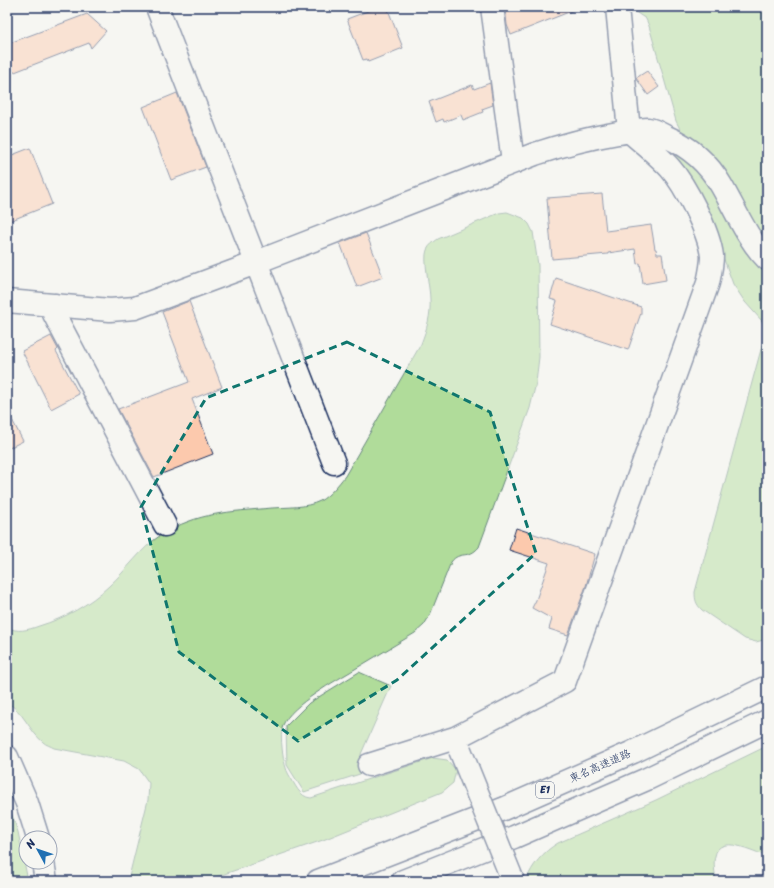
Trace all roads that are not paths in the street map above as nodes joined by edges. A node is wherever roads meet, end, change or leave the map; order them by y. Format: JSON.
{"nodes":[{"id":1,"x":157,"y":7,"type":"edge"},
{"id":2,"x":492,"y":7,"type":"edge"},
{"id":3,"x":616,"y":7,"type":"edge"},
{"id":4,"x":629,"y":132,"type":"junction"},
{"id":5,"x":515,"y":162,"type":"junction"},
{"id":6,"x":766,"y":256,"type":"edge"},
{"id":7,"x":256,"y":262,"type":"junction"},
{"id":8,"x":7,"y":301,"type":"edge"},
{"id":9,"x":55,"y":306,"type":"junction"},
{"id":10,"x":334,"y":463,"type":"dead end"},
{"id":11,"x":165,"y":524,"type":"dead end"},
{"id":12,"x":767,"y":687,"type":"edge"},
{"id":13,"x":767,"y":721,"type":"edge"},
{"id":14,"x":458,"y":744,"type":"junction"},
{"id":15,"x":7,"y":757,"type":"edge"},
{"id":16,"x":369,"y":765,"type":"dead end"},
{"id":17,"x":35,"y":830,"type":"edge"},
{"id":18,"x":44,"y":870,"type":"edge"},
{"id":19,"x":46,"y":881,"type":"edge"},
{"id":20,"x":318,"y":881,"type":"edge"},
{"id":21,"x":403,"y":881,"type":"edge"},
{"id":22,"x":513,"y":881,"type":"edge"}],
"edges":[{"from":1,"to":7,"type":"main road"},
{"from":2,"to":5,"type":"main road"},
{"from":3,"to":4,"type":"main road"},
{"from":4,"to":5,"type":"main road"},
{"from":4,"to":6,"type":"main road"},
{"from":4,"to":14,"type":"main road"},
{"from":5,"to":7,"type":"main road"},
{"from":7,"to":9,"type":"main road"},
{"from":7,"to":10,"type":"main road"},
{"from":8,"to":9,"type":"main road"},
{"from":9,"to":11,"type":"main road"},
{"from":12,"to":20,"type":"main road","name":"東名高速道路","number":"E1"},
{"from":13,"to":21,"type":"main road"},
{"from":14,"to":16,"type":"main road"},
{"from":14,"to":22,"type":"main road","bridge":true},
{"from":15,"to":17,"type":"main road"},
{"from":18,"to":19,"type":"main road"}]}
